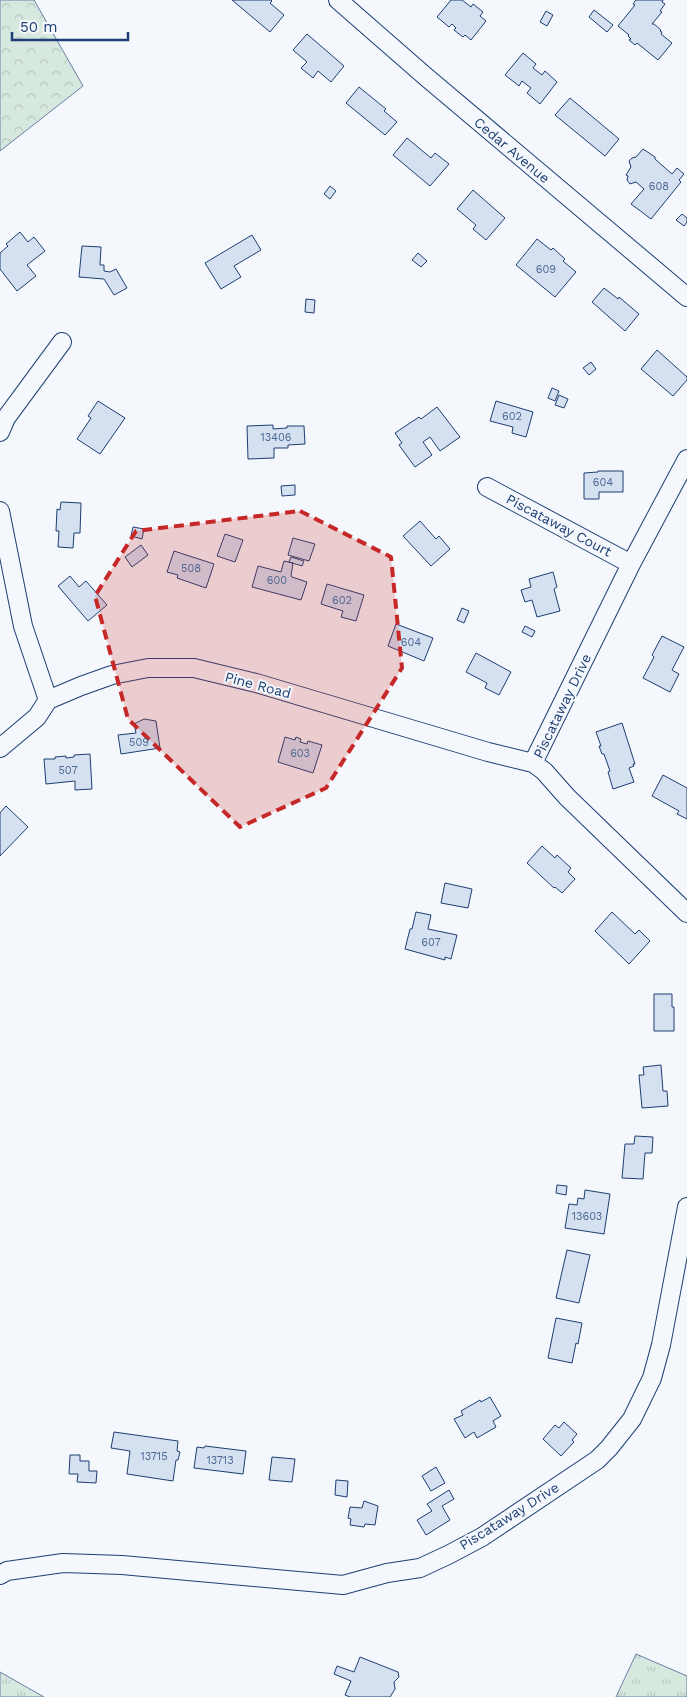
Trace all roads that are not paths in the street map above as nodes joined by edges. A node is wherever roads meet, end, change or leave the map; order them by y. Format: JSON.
{"nodes":[{"id":1,"x":338,"y":0,"type":"edge"},
{"id":2,"x":687,"y":297,"type":"edge"},
{"id":3,"x":62,"y":342,"type":"dead end"},
{"id":4,"x":0,"y":432,"type":"edge"},
{"id":5,"x":687,"y":459,"type":"edge"},
{"id":6,"x":486,"y":486,"type":"dead end"},
{"id":7,"x":0,"y":511,"type":"edge"},
{"id":8,"x":631,"y":564,"type":"junction"},
{"id":9,"x":48,"y":700,"type":"junction"},
{"id":10,"x":0,"y":748,"type":"edge"},
{"id":11,"x":533,"y":763,"type":"junction"},
{"id":12,"x":687,"y":913,"type":"edge"},
{"id":13,"x":687,"y":1207,"type":"edge"},
{"id":14,"x":0,"y":1575,"type":"edge"}],
"edges":[{"from":1,"to":2,"type":"street","name":"Cedar Avenue"},
{"from":3,"to":4,"type":"street"},
{"from":5,"to":8,"type":"street","name":"Piscataway Drive"},
{"from":6,"to":8,"type":"street","name":"Piscataway Court"},
{"from":7,"to":9,"type":"street"},
{"from":8,"to":11,"type":"street","name":"Piscataway Drive"},
{"from":9,"to":10,"type":"street"},
{"from":9,"to":11,"type":"street","name":"Pine Road"},
{"from":11,"to":12,"type":"street","name":"Piscataway Drive"},
{"from":13,"to":14,"type":"street","name":"Piscataway Drive"}]}
